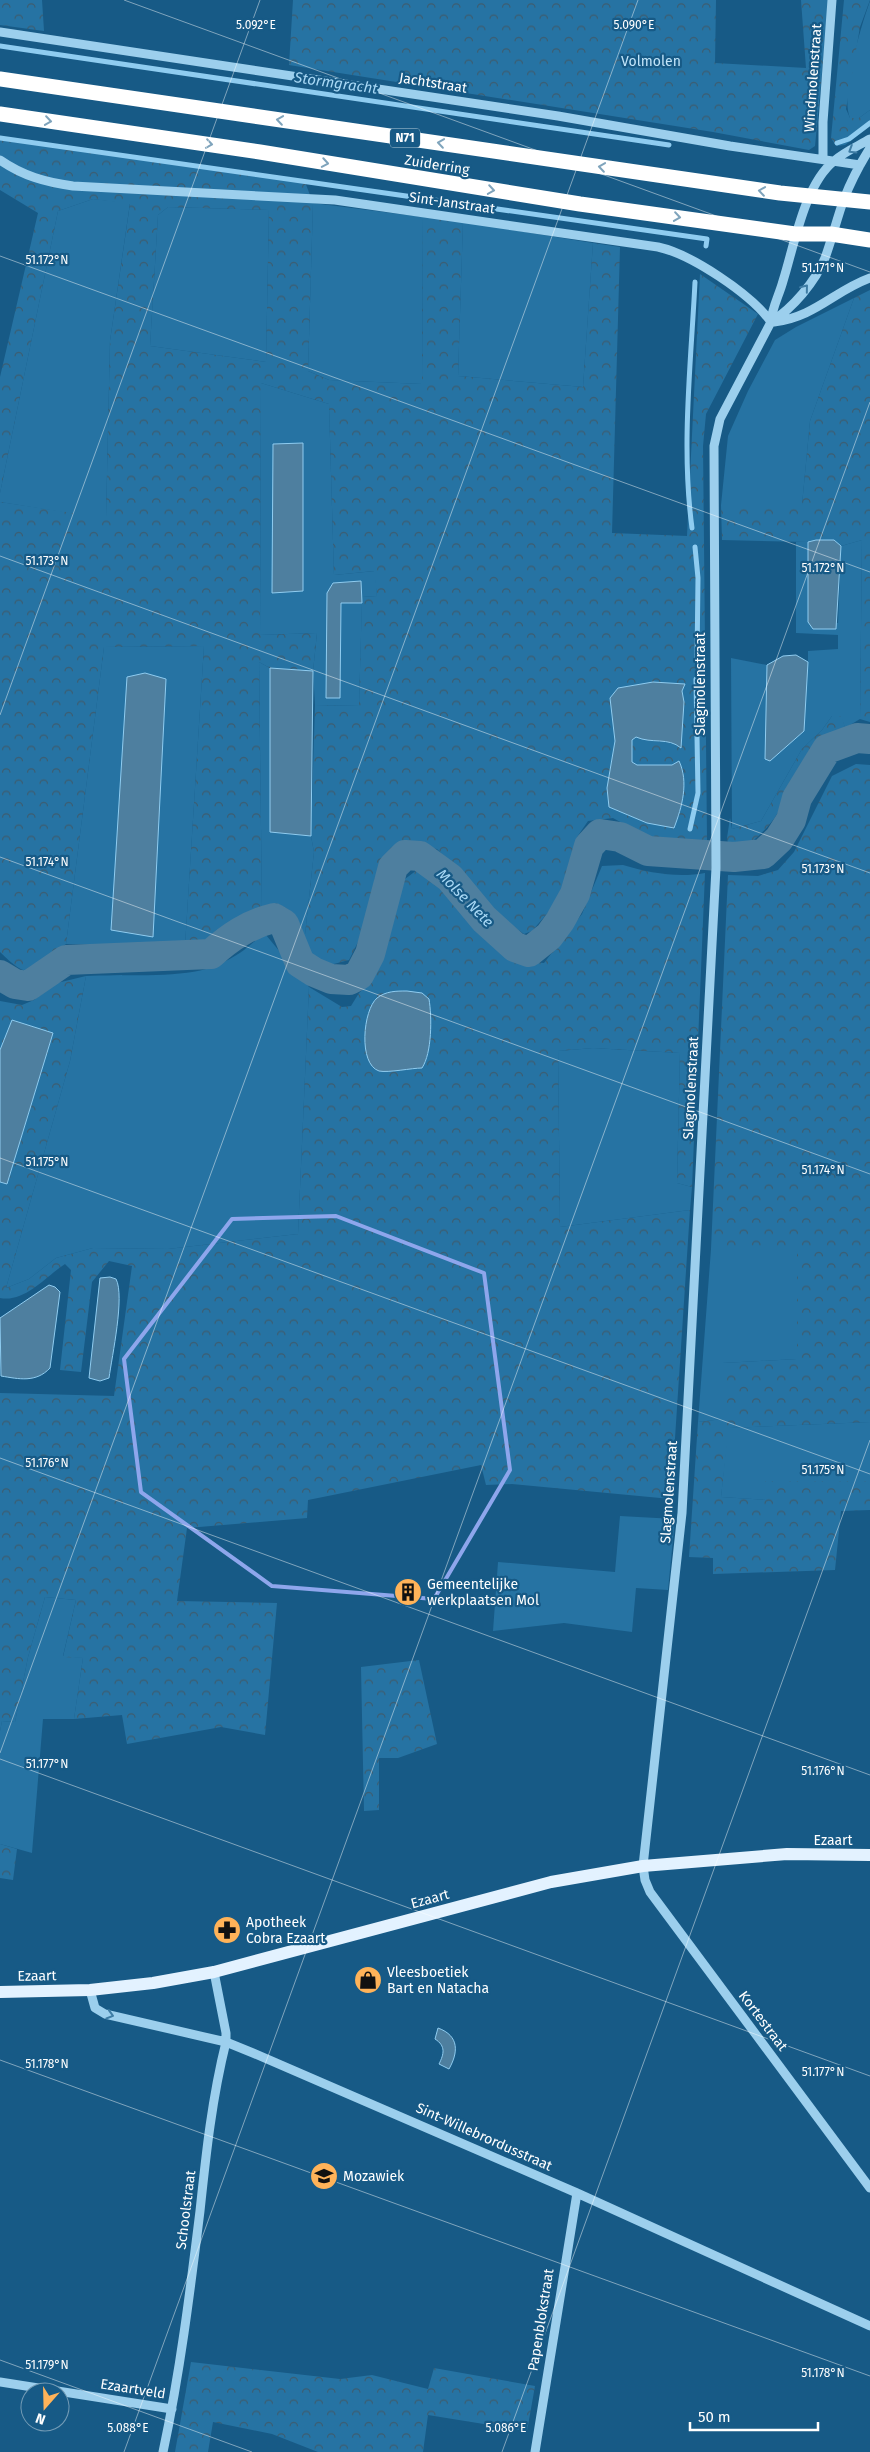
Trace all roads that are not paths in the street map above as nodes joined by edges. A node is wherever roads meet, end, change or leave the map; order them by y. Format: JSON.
{"nodes":[{"id":1,"x":832,"y":0,"type":"edge"},
{"id":2,"x":0,"y":32,"type":"edge"},
{"id":3,"x":0,"y":80,"type":"edge"},
{"id":4,"x":0,"y":114,"type":"edge"},
{"id":5,"x":870,"y":139,"type":"edge"},
{"id":6,"x":870,"y":149,"type":"edge"},
{"id":7,"x":822,"y":158,"type":"junction"},
{"id":8,"x":0,"y":160,"type":"edge"},
{"id":9,"x":834,"y":161,"type":"junction"},
{"id":10,"x":860,"y":165,"type":"junction"},
{"id":11,"x":811,"y":197,"type":"junction"},
{"id":12,"x":844,"y":200,"type":"junction"},
{"id":13,"x":870,"y":202,"type":"edge"},
{"id":14,"x":795,"y":234,"type":"junction"},
{"id":15,"x":831,"y":234,"type":"junction"},
{"id":16,"x":870,"y":240,"type":"edge"},
{"id":17,"x":870,"y":278,"type":"edge"},
{"id":18,"x":771,"y":322,"type":"junction"},
{"id":19,"x":870,"y":1855,"type":"edge"},
{"id":20,"x":644,"y":1866,"type":"junction"},
{"id":21,"x":214,"y":1972,"type":"junction"},
{"id":22,"x":90,"y":1990,"type":"junction"},
{"id":23,"x":0,"y":1992,"type":"edge"},
{"id":24,"x":226,"y":2042,"type":"junction"},
{"id":25,"x":870,"y":2188,"type":"edge"},
{"id":26,"x":577,"y":2193,"type":"junction"},
{"id":27,"x":870,"y":2326,"type":"edge"},
{"id":28,"x":0,"y":2382,"type":"edge"},
{"id":29,"x":172,"y":2409,"type":"junction"},
{"id":30,"x":163,"y":2452,"type":"edge"},
{"id":31,"x":535,"y":2452,"type":"edge"}],
"edges":[{"from":1,"to":7,"type":"street","name":"Windmolenstraat"},
{"from":2,"to":7,"type":"street","name":"Jachtstraat"},
{"from":11,"to":3,"type":"highway","name":"Zuiderring","number":"N71","one_way":true},
{"from":4,"to":14,"type":"highway","name":"Zuiderring","one_way":true},
{"from":5,"to":9,"type":"street","name":"Slagmolenstraat","one_way":true},
{"from":6,"to":10,"type":"street","name":"Slagmolenstraat"},
{"from":7,"to":9,"type":"street","name":"Jachtstraat"},
{"from":8,"to":18,"type":"street","name":"Sint-Janstraat"},
{"from":9,"to":10,"type":"street","name":"Jachtstraat"},
{"from":9,"to":11,"type":"street","name":"Slagmolenstraat"},
{"from":10,"to":12,"type":"street","name":"Slagmolenstraat"},
{"from":11,"to":12,"type":"highway","name":"Zuiderring","number":"N71"},
{"from":11,"to":14,"type":"street","name":"Slagmolenstraat"},
{"from":12,"to":13,"type":"highway","name":"Zuiderring","number":"N71"},
{"from":12,"to":15,"type":"street","name":"Slagmolenstraat"},
{"from":14,"to":15,"type":"highway","name":"Zuiderring"},
{"from":14,"to":18,"type":"street","name":"Slagmolenstraat"},
{"from":15,"to":16,"type":"highway","name":"Zuiderring"},
{"from":18,"to":15,"type":"street","name":"Slagmolenstraat","one_way":true},
{"from":17,"to":18,"type":"street"},
{"from":18,"to":20,"type":"street","name":"Slagmolenstraat"},
{"from":19,"to":20,"type":"main road","name":"Ezaart"},
{"from":20,"to":21,"type":"main road","name":"Ezaart"},
{"from":20,"to":25,"type":"street","name":"Kortestraat"},
{"from":21,"to":22,"type":"main road","name":"Ezaart"},
{"from":21,"to":24,"type":"street","name":"Schoolstraat"},
{"from":22,"to":23,"type":"main road","name":"Ezaart"},
{"from":22,"to":24,"type":"street","name":"Sint-Willebrordusstraat","one_way":true},
{"from":24,"to":26,"type":"street","name":"Sint-Willebrordusstraat"},
{"from":24,"to":29,"type":"street","name":"Schoolstraat"},
{"from":26,"to":27,"type":"street","name":"Sint-Willebrordusstraat"},
{"from":26,"to":31,"type":"street","name":"Papenblokstraat"},
{"from":28,"to":29,"type":"street","name":"Ezaartveld"},
{"from":29,"to":30,"type":"street","name":"Schoolstraat"}]}
